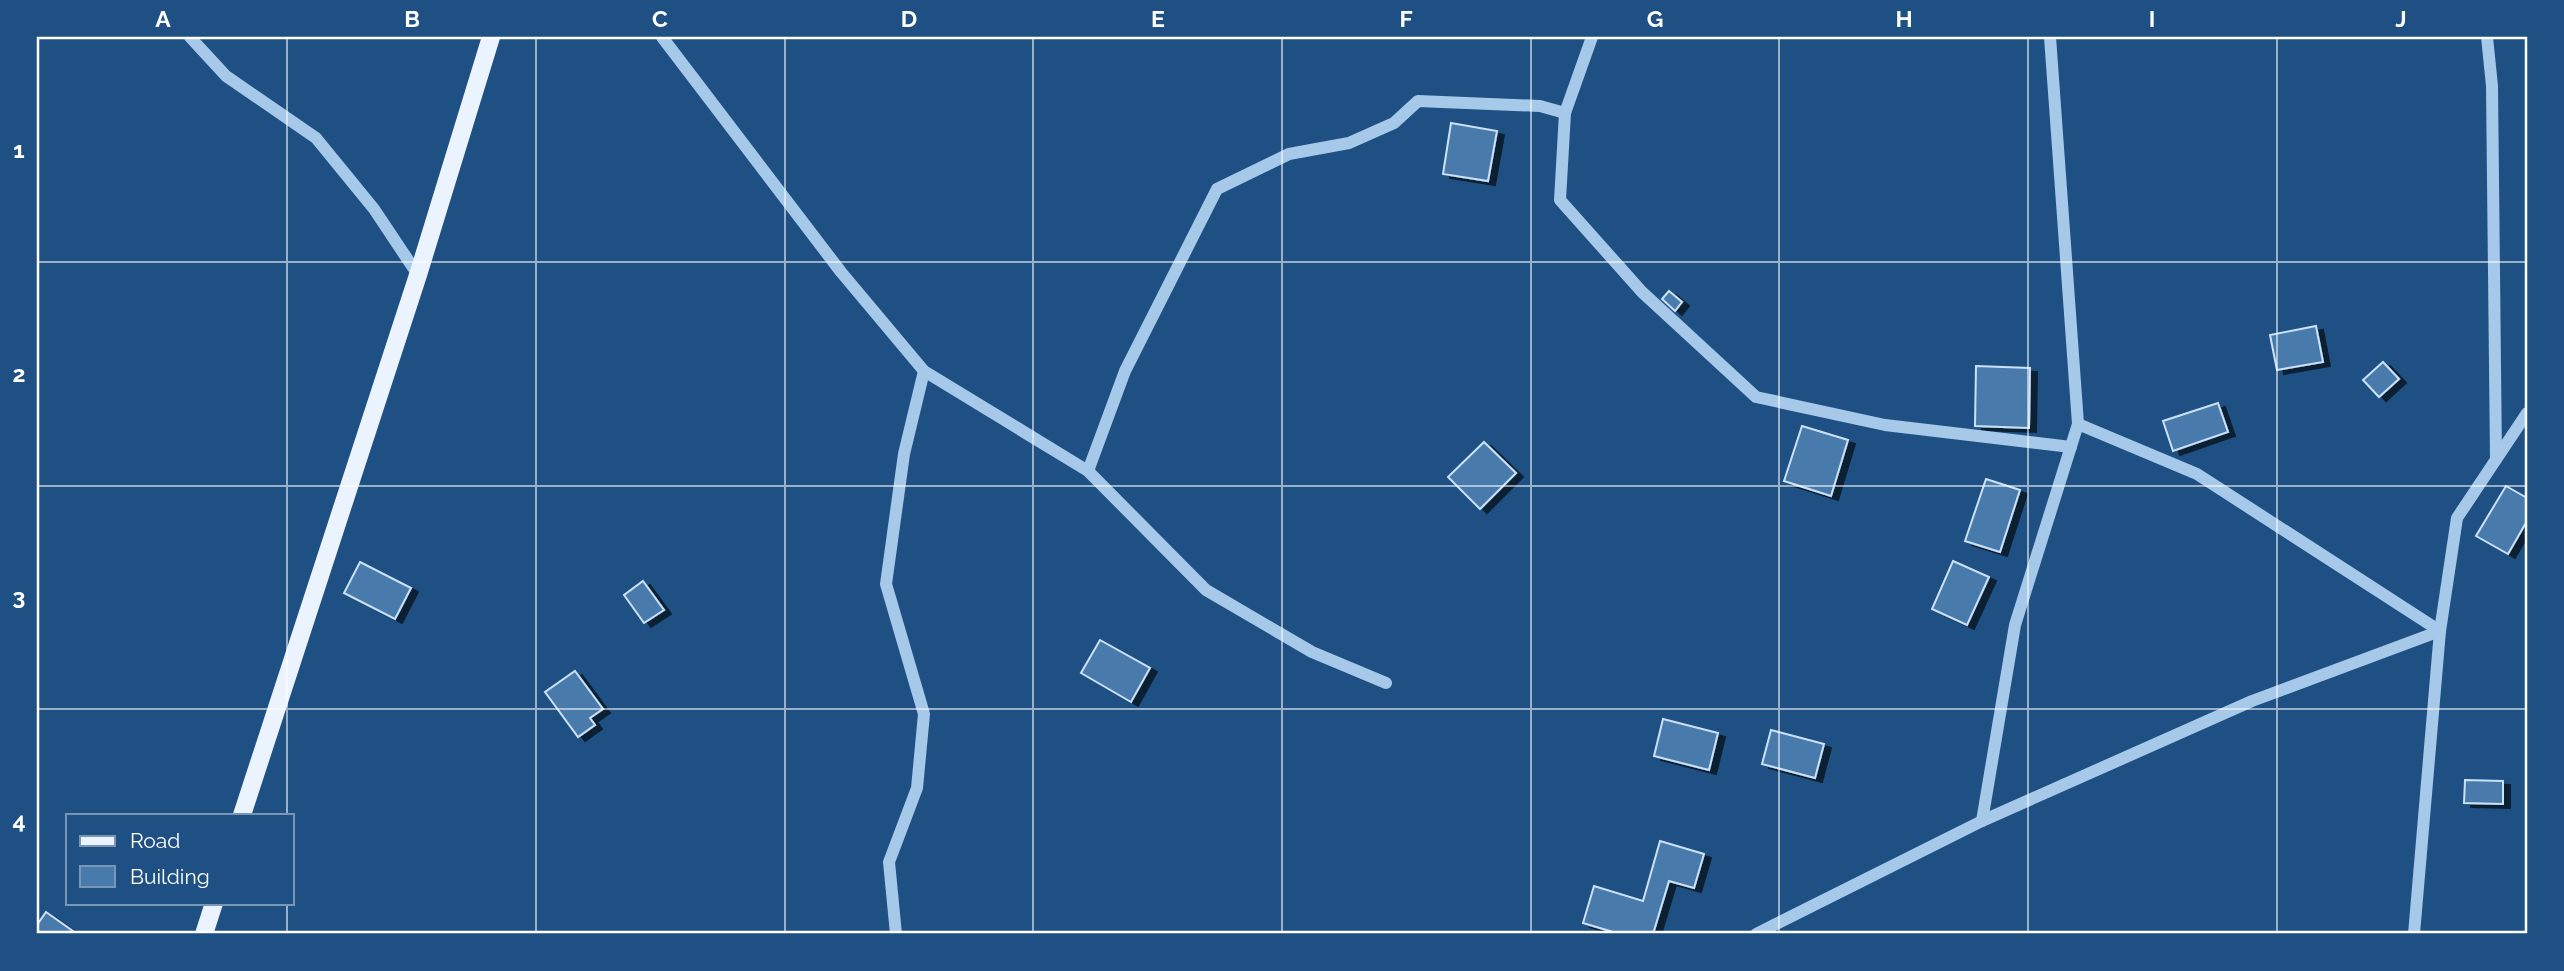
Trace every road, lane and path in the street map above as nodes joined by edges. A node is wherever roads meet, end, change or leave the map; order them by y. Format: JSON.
{"nodes":[{"id":1,"x":190,"y":37,"type":"edge"},
{"id":2,"x":491,"y":37,"type":"edge"},
{"id":3,"x":662,"y":37,"type":"edge"},
{"id":4,"x":1592,"y":37,"type":"edge"},
{"id":5,"x":2050,"y":37,"type":"edge"},
{"id":6,"x":2487,"y":37,"type":"edge"},
{"id":7,"x":1565,"y":113,"type":"junction"},
{"id":8,"x":418,"y":275,"type":"junction"},
{"id":9,"x":924,"y":371,"type":"junction"},
{"id":10,"x":2527,"y":413,"type":"edge"},
{"id":11,"x":2078,"y":424,"type":"junction"},
{"id":12,"x":2071,"y":447,"type":"junction"},
{"id":13,"x":2496,"y":460,"type":"junction"},
{"id":14,"x":1088,"y":471,"type":"junction"},
{"id":15,"x":2440,"y":631,"type":"junction"},
{"id":16,"x":1386,"y":683,"type":"dead end"},
{"id":17,"x":242,"y":814,"type":"edge"},
{"id":18,"x":1982,"y":821,"type":"junction"},
{"id":19,"x":214,"y":904,"type":"edge"},
{"id":20,"x":204,"y":934,"type":"edge"},
{"id":21,"x":896,"y":934,"type":"edge"},
{"id":22,"x":1756,"y":934,"type":"edge"},
{"id":23,"x":2414,"y":934,"type":"edge"}],
"edges":[{"from":1,"to":8,"type":"street"},
{"from":2,"to":8,"type":"main road"},
{"from":3,"to":9,"type":"street"},
{"from":4,"to":7,"type":"street"},
{"from":5,"to":11,"type":"street"},
{"from":6,"to":13,"type":"street"},
{"from":7,"to":12,"type":"street"},
{"from":7,"to":14,"type":"street"},
{"from":8,"to":17,"type":"main road"},
{"from":9,"to":14,"type":"street"},
{"from":9,"to":21,"type":"street"},
{"from":10,"to":13,"type":"street"},
{"from":11,"to":12,"type":"street"},
{"from":11,"to":15,"type":"street"},
{"from":12,"to":18,"type":"street"},
{"from":13,"to":15,"type":"street"},
{"from":14,"to":16,"type":"street"},
{"from":15,"to":18,"type":"street"},
{"from":15,"to":23,"type":"street"},
{"from":18,"to":22,"type":"street"},
{"from":19,"to":20,"type":"main road"}]}
